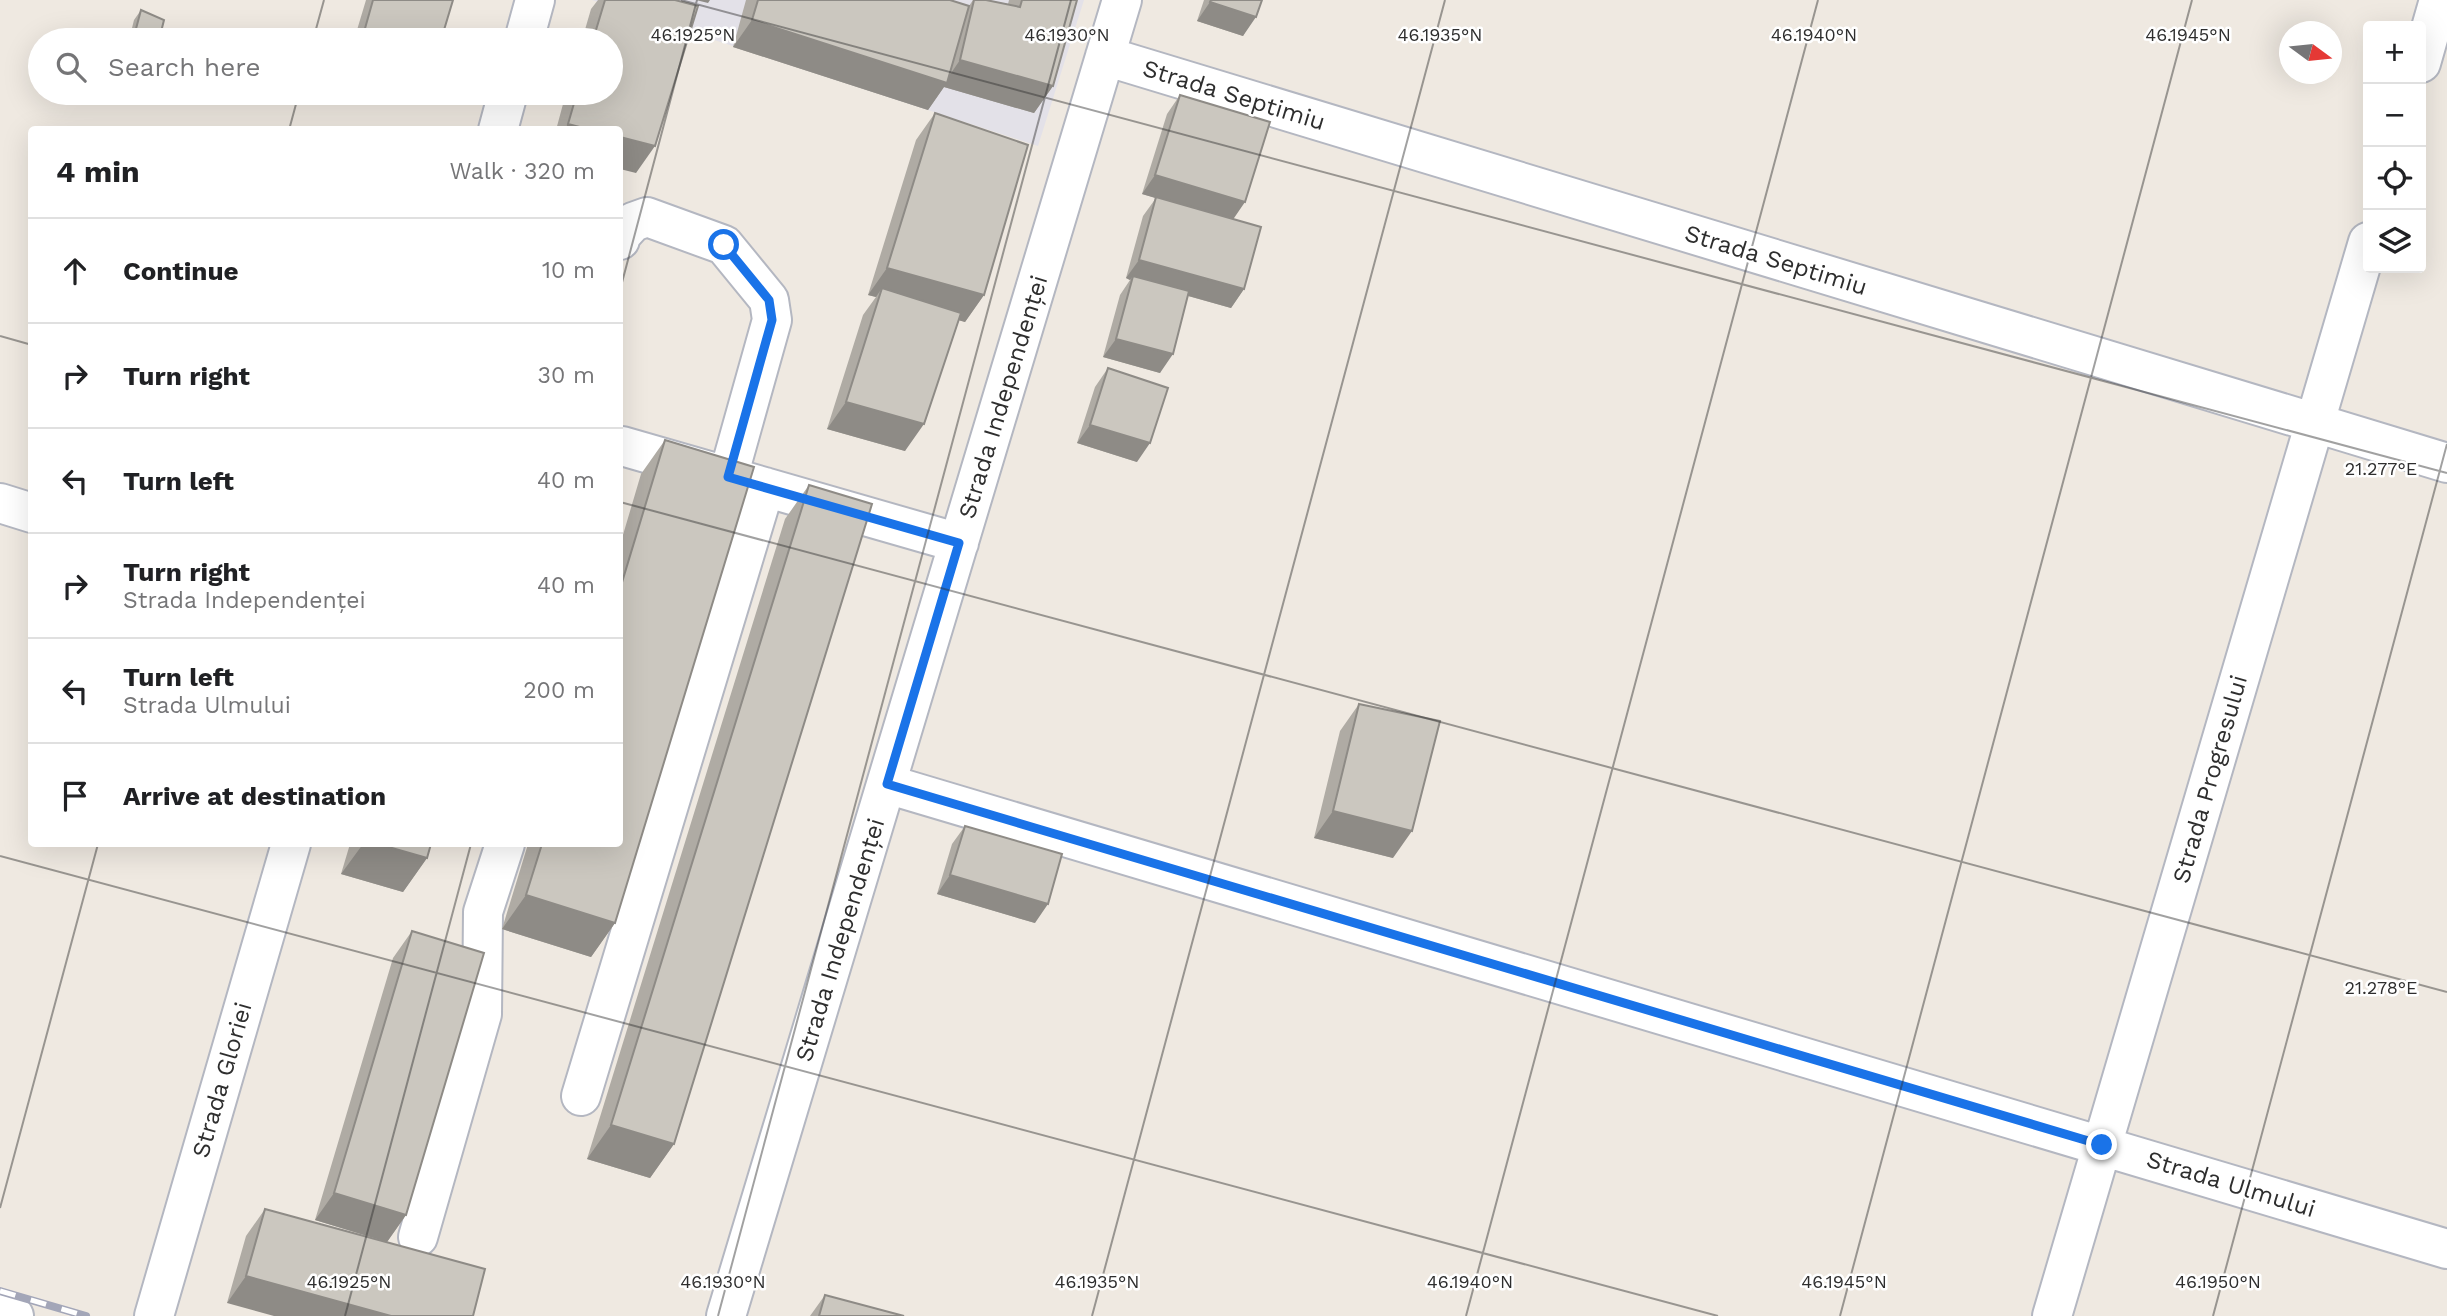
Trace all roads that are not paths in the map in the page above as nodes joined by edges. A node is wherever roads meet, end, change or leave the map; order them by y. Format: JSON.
{"nodes":[{"id":1,"x":535,"y":0,"type":"edge"},
{"id":2,"x":1122,"y":0,"type":"edge"},
{"id":3,"x":2439,"y":0,"type":"edge"},
{"id":4,"x":527,"y":28,"type":"edge"},
{"id":5,"x":2426,"y":46,"type":"edge"},
{"id":6,"x":1105,"y":56,"type":"junction"},
{"id":7,"x":505,"y":105,"type":"edge"},
{"id":8,"x":499,"y":126,"type":"edge"},
{"id":9,"x":623,"y":233,"type":"edge"},
{"id":10,"x":2363,"y":259,"type":"edge"},
{"id":11,"x":2315,"y":424,"type":"junction"},
{"id":12,"x":623,"y":445,"type":"edge"},
{"id":13,"x":2447,"y":463,"type":"edge"},
{"id":14,"x":728,"y":477,"type":"junction"},
{"id":15,"x":765,"y":487,"type":"junction"},
{"id":16,"x":0,"y":503,"type":"edge"},
{"id":17,"x":28,"y":512,"type":"edge"},
{"id":18,"x":959,"y":543,"type":"junction"},
{"id":19,"x":887,"y":784,"type":"junction"},
{"id":20,"x":289,"y":847,"type":"edge"},
{"id":21,"x":504,"y":847,"type":"edge"},
{"id":22,"x":581,"y":1096,"type":"dead end"},
{"id":23,"x":2102,"y":1145,"type":"junction"},
{"id":24,"x":418,"y":1237,"type":"dead end"},
{"id":25,"x":2447,"y":1249,"type":"edge"},
{"id":26,"x":0,"y":1312,"type":"edge"},
{"id":27,"x":14,"y":1316,"type":"edge"},
{"id":28,"x":154,"y":1316,"type":"edge"},
{"id":29,"x":726,"y":1316,"type":"edge"},
{"id":30,"x":2052,"y":1316,"type":"edge"}],
"edges":[{"from":1,"to":4,"type":"street"},
{"from":2,"to":6,"type":"street","name":"Strada Independenței"},
{"from":3,"to":5,"type":"street"},
{"from":6,"to":11,"type":"street","name":"Strada Septimiu"},
{"from":6,"to":18,"type":"street","name":"Strada Independenței"},
{"from":7,"to":8,"type":"street"},
{"from":9,"to":14,"type":"street"},
{"from":10,"to":11,"type":"street","name":"Strada Progresului"},
{"from":11,"to":13,"type":"street","name":"Strada Septimiu"},
{"from":11,"to":23,"type":"street","name":"Strada Progresului"},
{"from":12,"to":14,"type":"street"},
{"from":14,"to":15,"type":"street"},
{"from":15,"to":18,"type":"street"},
{"from":15,"to":22,"type":"street"},
{"from":16,"to":17,"type":"street"},
{"from":18,"to":19,"type":"street","name":"Strada Independenței"},
{"from":19,"to":23,"type":"street","name":"Strada Ulmului"},
{"from":19,"to":29,"type":"street","name":"Strada Independenței"},
{"from":20,"to":28,"type":"street","name":"Strada Gloriei"},
{"from":21,"to":24,"type":"street"},
{"from":23,"to":25,"type":"street","name":"Strada Ulmului"},
{"from":23,"to":30,"type":"street","name":"Strada Progresului"},
{"from":26,"to":27,"type":"street"}]}
